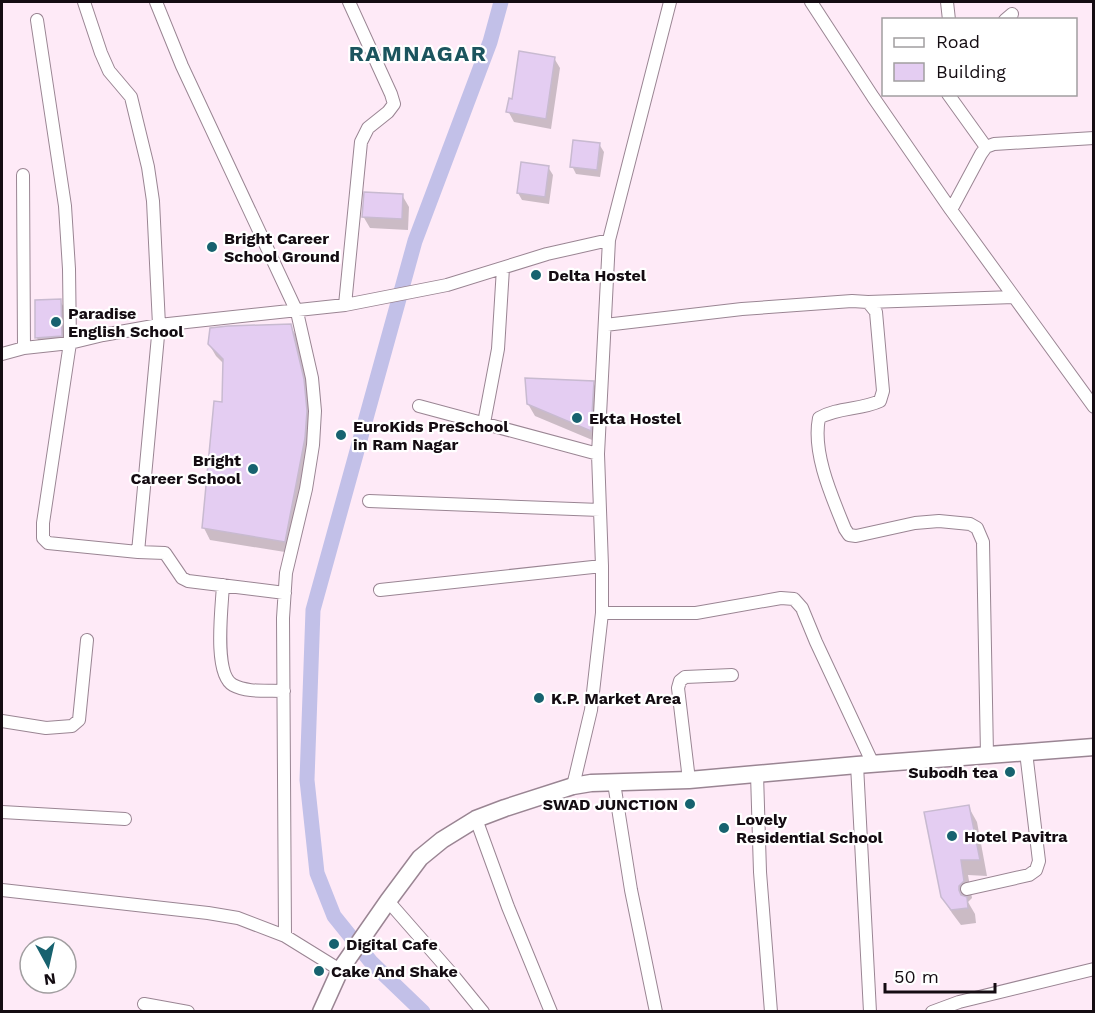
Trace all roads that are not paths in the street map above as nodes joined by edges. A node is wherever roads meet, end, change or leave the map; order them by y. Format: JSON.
{"nodes":[{"id":1,"x":84,"y":2,"type":"edge"},
{"id":2,"x":156,"y":2,"type":"edge"},
{"id":3,"x":349,"y":2,"type":"edge"},
{"id":4,"x":670,"y":2,"type":"edge"},
{"id":5,"x":811,"y":2,"type":"edge"},
{"id":6,"x":947,"y":2,"type":"edge"},
{"id":7,"x":949,"y":18,"type":"edge"},
{"id":8,"x":37,"y":20,"type":"dead end"},
{"id":9,"x":878,"y":95,"type":"edge"},
{"id":10,"x":949,"y":96,"type":"edge"},
{"id":11,"x":1094,"y":138,"type":"edge"},
{"id":12,"x":986,"y":147,"type":"junction"},
{"id":13,"x":22,"y":175,"type":"dead end"},
{"id":14,"x":951,"y":210,"type":"junction"},
{"id":15,"x":609,"y":240,"type":"junction"},
{"id":16,"x":503,"y":268,"type":"junction"},
{"id":17,"x":1014,"y":297,"type":"junction"},
{"id":18,"x":868,"y":302,"type":"junction"},
{"id":19,"x":345,"y":305,"type":"junction"},
{"id":20,"x":297,"y":312,"type":"junction"},
{"id":21,"x":605,"y":325,"type":"junction"},
{"id":22,"x":159,"y":326,"type":"junction"},
{"id":23,"x":70,"y":343,"type":"junction"},
{"id":24,"x":24,"y":348,"type":"junction"},
{"id":25,"x":2,"y":354,"type":"edge"},
{"id":26,"x":419,"y":406,"type":"dead end"},
{"id":27,"x":1094,"y":407,"type":"edge"},
{"id":28,"x":484,"y":423,"type":"junction"},
{"id":29,"x":598,"y":454,"type":"junction"},
{"id":30,"x":369,"y":501,"type":"dead end"},
{"id":31,"x":600,"y":510,"type":"junction"},
{"id":32,"x":138,"y":552,"type":"junction"},
{"id":33,"x":602,"y":566,"type":"junction"},
{"id":34,"x":223,"y":585,"type":"junction"},
{"id":35,"x":380,"y":590,"type":"dead end"},
{"id":36,"x":285,"y":592,"type":"junction"},
{"id":37,"x":602,"y":613,"type":"junction"},
{"id":38,"x":87,"y":640,"type":"dead end"},
{"id":39,"x":732,"y":675,"type":"dead end"},
{"id":40,"x":284,"y":691,"type":"junction"},
{"id":41,"x":2,"y":721,"type":"edge"},
{"id":42,"x":1094,"y":747,"type":"edge"},
{"id":43,"x":1026,"y":752,"type":"junction"},
{"id":44,"x":987,"y":755,"type":"junction"},
{"id":45,"x":865,"y":764,"type":"junction"},
{"id":46,"x":757,"y":774,"type":"junction"},
{"id":47,"x":689,"y":780,"type":"junction"},
{"id":48,"x":614,"y":783,"type":"junction"},
{"id":49,"x":573,"y":786,"type":"junction"},
{"id":50,"x":2,"y":812,"type":"edge"},
{"id":51,"x":125,"y":819,"type":"dead end"},
{"id":52,"x":476,"y":819,"type":"junction"},
{"id":53,"x":967,"y":888,"type":"dead end"},
{"id":54,"x":2,"y":890,"type":"edge"},
{"id":55,"x":388,"y":901,"type":"junction"},
{"id":56,"x":285,"y":936,"type":"junction"},
{"id":57,"x":1094,"y":969,"type":"edge"},
{"id":58,"x":340,"y":970,"type":"junction"},
{"id":59,"x":144,"y":1004,"type":"dead end"},
{"id":60,"x":188,"y":1011,"type":"edge"},
{"id":61,"x":321,"y":1011,"type":"edge"},
{"id":62,"x":483,"y":1011,"type":"edge"},
{"id":63,"x":551,"y":1011,"type":"edge"},
{"id":64,"x":656,"y":1011,"type":"edge"},
{"id":65,"x":771,"y":1011,"type":"edge"},
{"id":66,"x":870,"y":1011,"type":"edge"},
{"id":67,"x":932,"y":1011,"type":"edge"}],
"edges":[{"from":1,"to":22,"type":"street"},
{"from":2,"to":20,"type":"street"},
{"from":3,"to":19,"type":"street"},
{"from":4,"to":15,"type":"street"},
{"from":5,"to":9,"type":"street"},
{"from":6,"to":7,"type":"street"},
{"from":8,"to":23,"type":"street"},
{"from":9,"to":14,"type":"street"},
{"from":10,"to":12,"type":"street"},
{"from":11,"to":12,"type":"street"},
{"from":12,"to":14,"type":"street"},
{"from":13,"to":24,"type":"street"},
{"from":14,"to":17,"type":"street"},
{"from":15,"to":16,"type":"street"},
{"from":15,"to":21,"type":"street"},
{"from":16,"to":19,"type":"street"},
{"from":16,"to":28,"type":"street"},
{"from":17,"to":18,"type":"street"},
{"from":17,"to":27,"type":"street"},
{"from":18,"to":21,"type":"street"},
{"from":18,"to":44,"type":"street"},
{"from":19,"to":20,"type":"street"},
{"from":20,"to":22,"type":"street"},
{"from":20,"to":36,"type":"street"},
{"from":21,"to":29,"type":"street"},
{"from":22,"to":23,"type":"street"},
{"from":22,"to":32,"type":"street"},
{"from":23,"to":24,"type":"street"},
{"from":23,"to":32,"type":"street"},
{"from":24,"to":25,"type":"street"},
{"from":26,"to":28,"type":"street"},
{"from":28,"to":29,"type":"street"},
{"from":29,"to":31,"type":"street"},
{"from":30,"to":31,"type":"street"},
{"from":31,"to":33,"type":"street"},
{"from":32,"to":34,"type":"street"},
{"from":33,"to":35,"type":"street"},
{"from":33,"to":37,"type":"street"},
{"from":34,"to":36,"type":"street"},
{"from":34,"to":40,"type":"street"},
{"from":36,"to":40,"type":"street"},
{"from":37,"to":45,"type":"street"},
{"from":37,"to":49,"type":"street"},
{"from":38,"to":41,"type":"street"},
{"from":39,"to":47,"type":"street"},
{"from":40,"to":56,"type":"street"},
{"from":42,"to":43,"type":"street"},
{"from":43,"to":44,"type":"street"},
{"from":43,"to":53,"type":"street"},
{"from":44,"to":45,"type":"street"},
{"from":45,"to":46,"type":"street"},
{"from":45,"to":66,"type":"street"},
{"from":46,"to":47,"type":"street"},
{"from":46,"to":65,"type":"street"},
{"from":47,"to":48,"type":"street"},
{"from":48,"to":49,"type":"street"},
{"from":48,"to":64,"type":"street"},
{"from":49,"to":52,"type":"street"},
{"from":50,"to":51,"type":"street"},
{"from":52,"to":55,"type":"street"},
{"from":52,"to":63,"type":"street"},
{"from":54,"to":56,"type":"street"},
{"from":55,"to":58,"type":"street"},
{"from":55,"to":62,"type":"street"},
{"from":56,"to":58,"type":"street"},
{"from":57,"to":67,"type":"street"},
{"from":58,"to":61,"type":"street"},
{"from":59,"to":60,"type":"street"}]}
